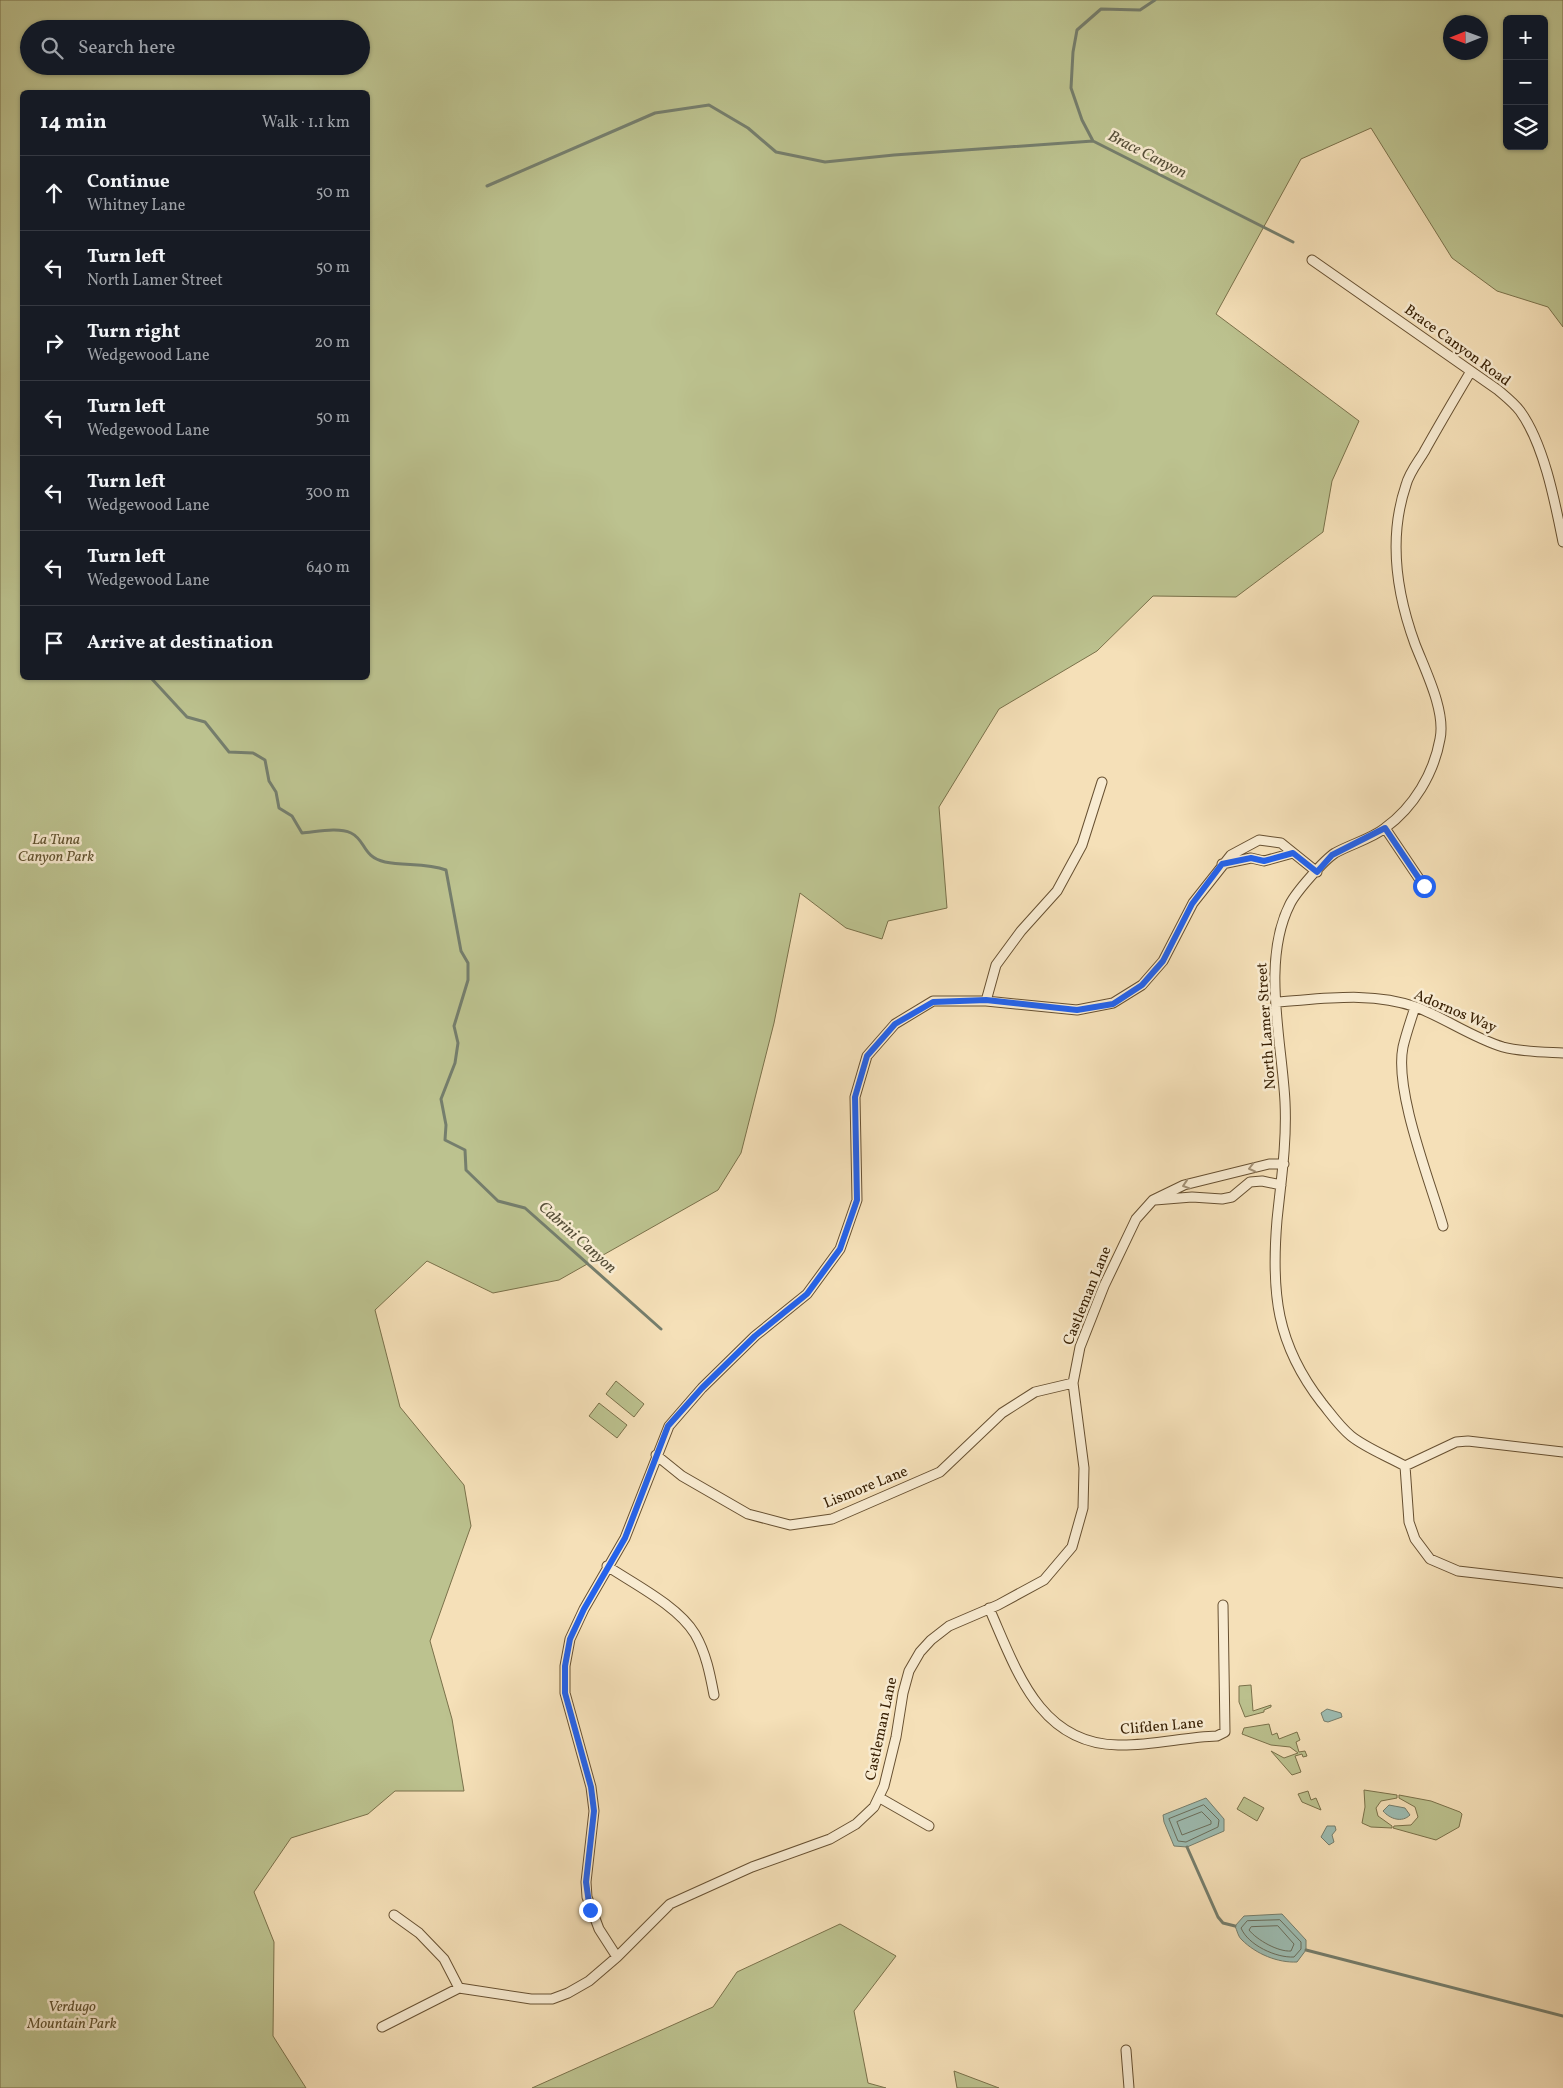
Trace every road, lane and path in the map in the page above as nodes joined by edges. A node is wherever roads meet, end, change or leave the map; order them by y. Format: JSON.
{"nodes":[{"id":1,"x":1312,"y":260,"type":"dead end"},
{"id":2,"x":1471,"y":371,"type":"junction"},
{"id":3,"x":1563,"y":542,"type":"edge"},
{"id":4,"x":1102,"y":782,"type":"dead end"},
{"id":5,"x":1385,"y":828,"type":"junction"},
{"id":6,"x":1293,"y":853,"type":"junction"},
{"id":7,"x":1222,"y":864,"type":"junction"},
{"id":8,"x":1317,"y":872,"type":"junction"},
{"id":9,"x":1424,"y":886,"type":"dead end"},
{"id":10,"x":986,"y":1000,"type":"junction"},
{"id":11,"x":1277,"y":1002,"type":"junction"},
{"id":12,"x":1415,"y":1007,"type":"junction"},
{"id":13,"x":1563,"y":1053,"type":"edge"},
{"id":14,"x":1284,"y":1164,"type":"junction"},
{"id":15,"x":1281,"y":1185,"type":"junction"},
{"id":16,"x":1153,"y":1200,"type":"junction"},
{"id":17,"x":1443,"y":1226,"type":"dead end"},
{"id":18,"x":1073,"y":1383,"type":"junction"},
{"id":19,"x":1563,"y":1452,"type":"edge"},
{"id":20,"x":656,"y":1455,"type":"junction"},
{"id":21,"x":1406,"y":1466,"type":"junction"},
{"id":22,"x":607,"y":1566,"type":"junction"},
{"id":23,"x":1563,"y":1583,"type":"edge"},
{"id":24,"x":1223,"y":1605,"type":"dead end"},
{"id":25,"x":989,"y":1608,"type":"junction"},
{"id":26,"x":714,"y":1695,"type":"dead end"},
{"id":27,"x":880,"y":1798,"type":"junction"},
{"id":28,"x":929,"y":1826,"type":"dead end"},
{"id":29,"x":394,"y":1915,"type":"dead end"},
{"id":30,"x":617,"y":1957,"type":"junction"},
{"id":31,"x":459,"y":1988,"type":"junction"},
{"id":32,"x":382,"y":2027,"type":"dead end"},
{"id":33,"x":1126,"y":2050,"type":"dead end"},
{"id":34,"x":1129,"y":2088,"type":"edge"}],
"edges":[{"from":1,"to":2,"type":"street","name":"Brace Canyon Road"},
{"from":2,"to":3,"type":"street","name":"Brace Canyon Road"},
{"from":2,"to":5,"type":"street","name":"North Lamer Street"},
{"from":4,"to":10,"type":"street"},
{"from":5,"to":8,"type":"street","name":"North Lamer Street"},
{"from":5,"to":9,"type":"street"},
{"from":6,"to":7,"type":"street"},
{"from":6,"to":7,"type":"street"},
{"from":6,"to":8,"type":"street"},
{"from":7,"to":10,"type":"street"},
{"from":8,"to":11,"type":"street","name":"North Lamer Street"},
{"from":10,"to":20,"type":"street"},
{"from":11,"to":12,"type":"street","name":"Adornos Way"},
{"from":11,"to":14,"type":"street","name":"North Lamer Street"},
{"from":12,"to":13,"type":"street","name":"Adornos Way"},
{"from":12,"to":17,"type":"street"},
{"from":14,"to":15,"type":"street","name":"North Lamer Street"},
{"from":14,"to":16,"type":"street","name":"Castleman Lane","one_way":true},
{"from":15,"to":16,"type":"street"},
{"from":15,"to":21,"type":"street","name":"North Lamer Street"},
{"from":16,"to":18,"type":"street","name":"Castleman Lane"},
{"from":18,"to":20,"type":"street","name":"Lismore Lane"},
{"from":18,"to":25,"type":"street","name":"Castleman Lane"},
{"from":19,"to":21,"type":"street"},
{"from":20,"to":22,"type":"street"},
{"from":21,"to":23,"type":"street"},
{"from":22,"to":26,"type":"street"},
{"from":22,"to":30,"type":"street"},
{"from":24,"to":25,"type":"street","name":"Clifden Lane"},
{"from":25,"to":27,"type":"street","name":"Castleman Lane"},
{"from":27,"to":28,"type":"street"},
{"from":27,"to":30,"type":"street","name":"Castleman Lane"},
{"from":29,"to":31,"type":"street"},
{"from":30,"to":31,"type":"street","name":"Castleman Lane"},
{"from":31,"to":32,"type":"street"},
{"from":33,"to":34,"type":"street"}]}
